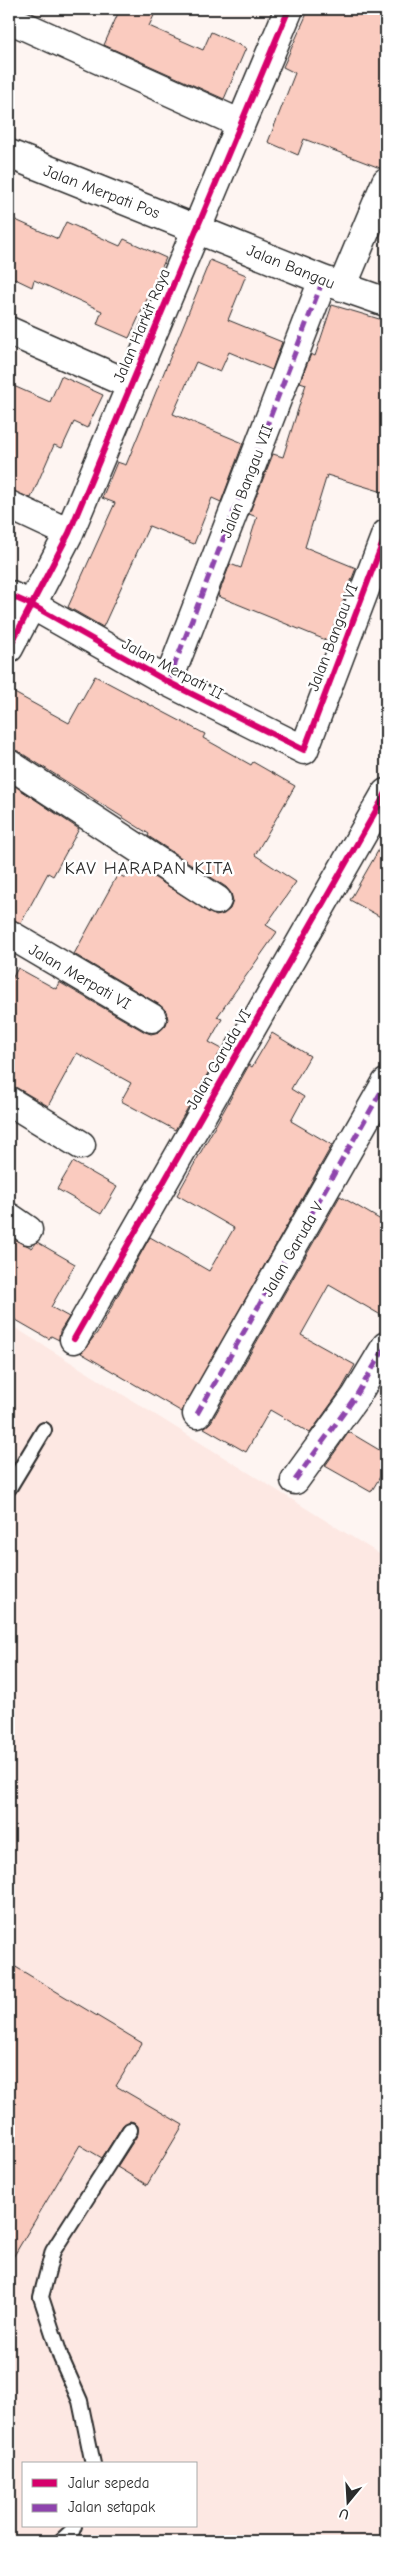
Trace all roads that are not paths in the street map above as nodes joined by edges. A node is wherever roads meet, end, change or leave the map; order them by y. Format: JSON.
{"nodes":[{"id":1,"x":288,"y":9,"type":"edge"},
{"id":2,"x":9,"y":19,"type":"edge"},
{"id":3,"x":239,"y":123,"type":"junction"},
{"id":4,"x":9,"y":154,"type":"edge"},
{"id":5,"x":386,"y":182,"type":"edge"},
{"id":6,"x":196,"y":228,"type":"junction"},
{"id":7,"x":332,"y":283,"type":"junction"},
{"id":8,"x":386,"y":302,"type":"edge"},
{"id":9,"x":9,"y":331,"type":"edge"},
{"id":10,"x":131,"y":384,"type":"junction"},
{"id":11,"x":9,"y":505,"type":"edge"},
{"id":12,"x":69,"y":534,"type":"junction"},
{"id":13,"x":386,"y":534,"type":"edge"},
{"id":14,"x":20,"y":600,"type":"edge"},
{"id":15,"x":9,"y":648,"type":"edge"},
{"id":16,"x":168,"y":682,"type":"junction"},
{"id":17,"x":304,"y":750,"type":"joint"},
{"id":18,"x":9,"y":764,"type":"edge"},
{"id":19,"x":386,"y":793,"type":"edge"},
{"id":20,"x":217,"y":900,"type":"dead end"},
{"id":21,"x":9,"y":934,"type":"edge"},
{"id":22,"x":152,"y":1018,"type":"dead end"},
{"id":23,"x":386,"y":1083,"type":"edge"},
{"id":24,"x":9,"y":1101,"type":"edge"},
{"id":25,"x":81,"y":1145,"type":"dead end"},
{"id":26,"x":74,"y":1339,"type":"dead end"},
{"id":27,"x":386,"y":1346,"type":"edge"},
{"id":28,"x":197,"y":1414,"type":"dead end"},
{"id":29,"x":44,"y":1430,"type":"dead end"},
{"id":30,"x":295,"y":1480,"type":"dead end"},
{"id":31,"x":9,"y":1488,"type":"edge"},
{"id":32,"x":130,"y":2130,"type":"dead end"},
{"id":33,"x":93,"y":2462,"type":"edge"},
{"id":34,"x":73,"y":2528,"type":"edge"},
{"id":35,"x":61,"y":2541,"type":"edge"}],
"edges":[{"from":1,"to":3,"type":"street","name":"Jalan Harkit Raya"},
{"from":2,"to":3,"type":"street"},
{"from":3,"to":6,"type":"street","name":"Jalan Harkit Raya"},
{"from":4,"to":6,"type":"street","name":"Jalan Merpati Pos"},
{"from":5,"to":7,"type":"street","name":"Jalan Bangau VII"},
{"from":6,"to":7,"type":"street","name":"Jalan Bangau"},
{"from":6,"to":10,"type":"street","name":"Jalan Harkit Raya"},
{"from":7,"to":8,"type":"street","name":"Jalan Bangau"},
{"from":7,"to":16,"type":"street","name":"Jalan Bangau VII"},
{"from":9,"to":10,"type":"street"},
{"from":10,"to":12,"type":"street","name":"Jalan Harkit Raya"},
{"from":11,"to":12,"type":"street"},
{"from":12,"to":14,"type":"street","name":"Jalan Harkit Raya"},
{"from":13,"to":17,"type":"street","name":"Jalan Bangau VI"},
{"from":14,"to":15,"type":"street","name":"Jalan Harkit Raya"},
{"from":14,"to":16,"type":"street","name":"Jalan Merpati II"},
{"from":16,"to":17,"type":"street","name":"Jalan Merpati II"},
{"from":18,"to":20,"type":"street"},
{"from":19,"to":26,"type":"street","name":"Jalan Garuda VI"},
{"from":21,"to":22,"type":"street","name":"Jalan Merpati VI"},
{"from":23,"to":28,"type":"street","name":"Jalan Garuda V"},
{"from":24,"to":25,"type":"street"},
{"from":27,"to":30,"type":"street"},
{"from":29,"to":31,"type":"lane"},
{"from":32,"to":33,"type":"lane"},
{"from":34,"to":35,"type":"lane"}]}
